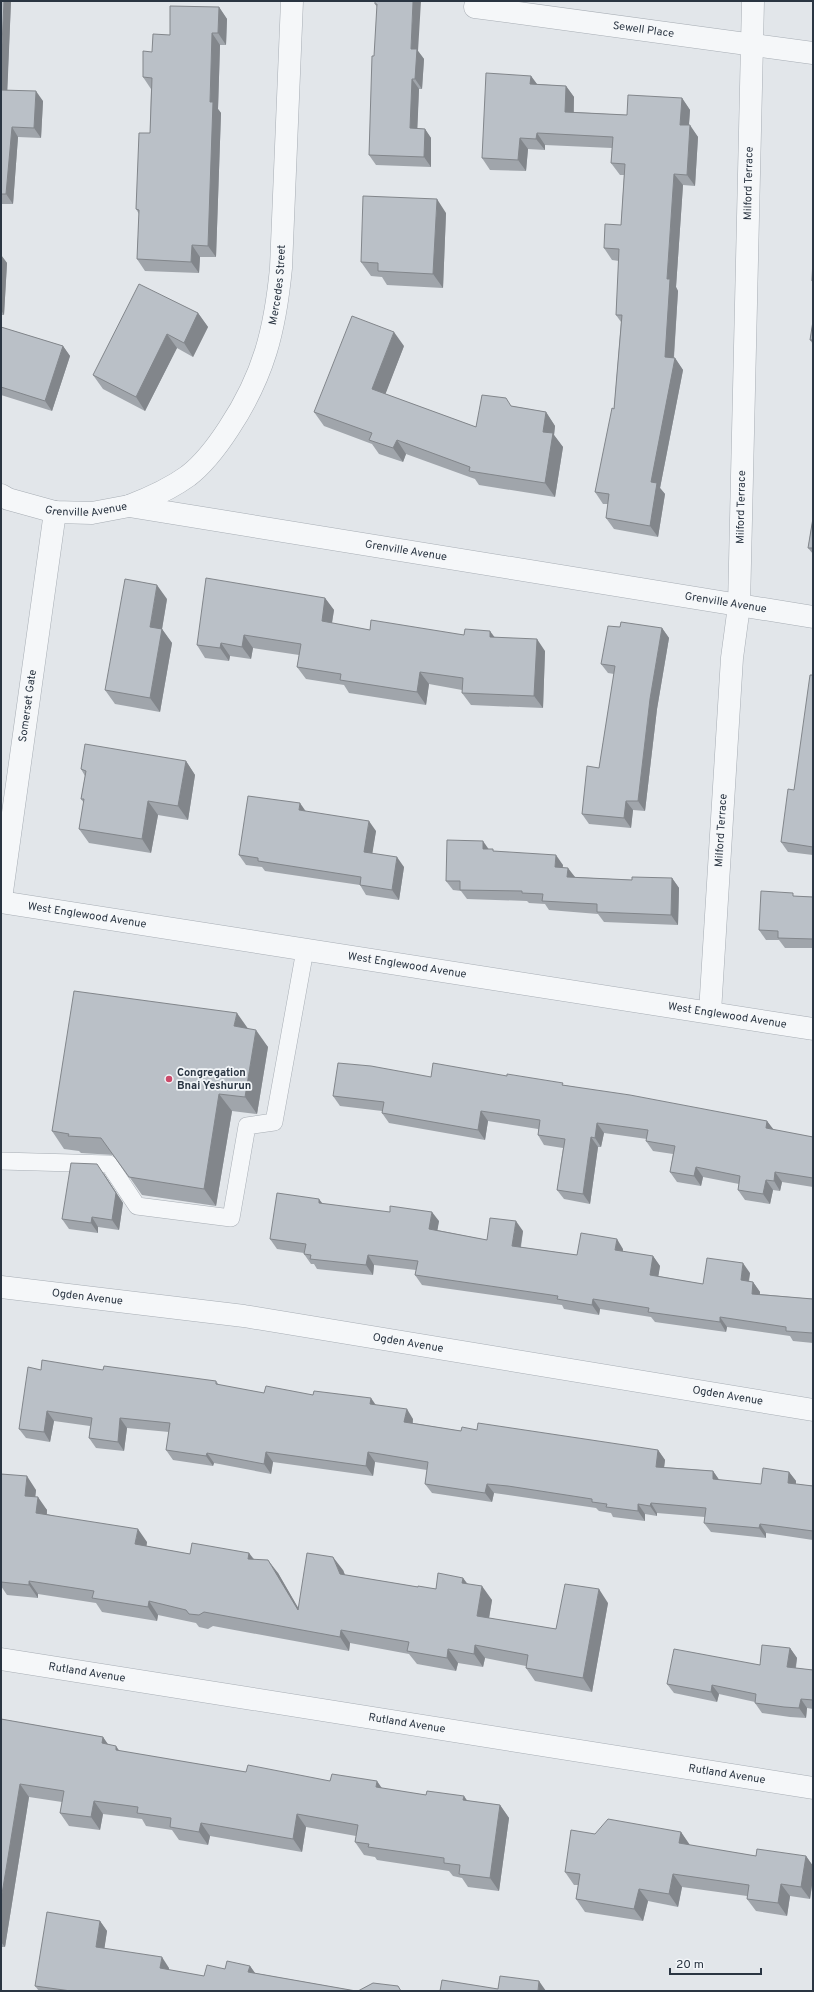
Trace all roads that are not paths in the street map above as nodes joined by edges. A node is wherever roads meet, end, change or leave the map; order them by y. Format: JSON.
{"nodes":[{"id":1,"x":292,"y":1,"type":"edge"},
{"id":2,"x":753,"y":1,"type":"edge"},
{"id":3,"x":475,"y":7,"type":"dead end"},
{"id":4,"x":751,"y":45,"type":"junction"},
{"id":5,"x":813,"y":53,"type":"edge"},
{"id":6,"x":1,"y":495,"type":"edge"},
{"id":7,"x":129,"y":506,"type":"junction"},
{"id":8,"x":55,"y":512,"type":"junction"},
{"id":9,"x":739,"y":606,"type":"junction"},
{"id":10,"x":813,"y":617,"type":"edge"},
{"id":11,"x":1,"y":900,"type":"edge"},
{"id":12,"x":305,"y":950,"type":"junction"},
{"id":13,"x":710,"y":1012,"type":"junction"},
{"id":14,"x":813,"y":1029,"type":"edge"},
{"id":15,"x":1,"y":1161,"type":"edge"},
{"id":16,"x":1,"y":1287,"type":"edge"},
{"id":17,"x":813,"y":1410,"type":"edge"},
{"id":18,"x":1,"y":1659,"type":"edge"},
{"id":19,"x":813,"y":1788,"type":"edge"}],
"edges":[{"from":1,"to":7,"type":"street","name":"Mercedes Street"},
{"from":2,"to":4,"type":"street","name":"Milford Terrace"},
{"from":3,"to":4,"type":"street","name":"Sewell Place"},
{"from":4,"to":5,"type":"street","name":"Sewell Place"},
{"from":4,"to":9,"type":"street","name":"Milford Terrace"},
{"from":6,"to":8,"type":"street","name":"Grenville Avenue"},
{"from":7,"to":8,"type":"street","name":"Grenville Avenue"},
{"from":7,"to":9,"type":"street","name":"Grenville Avenue"},
{"from":8,"to":11,"type":"street","name":"Somerset Gate"},
{"from":9,"to":10,"type":"street","name":"Grenville Avenue"},
{"from":9,"to":13,"type":"street","name":"Milford Terrace"},
{"from":11,"to":12,"type":"street","name":"West Englewood Avenue"},
{"from":12,"to":13,"type":"street","name":"West Englewood Avenue"},
{"from":12,"to":15,"type":"lane"},
{"from":13,"to":14,"type":"street","name":"West Englewood Avenue"},
{"from":16,"to":17,"type":"street","name":"Ogden Avenue"},
{"from":18,"to":19,"type":"street","name":"Rutland Avenue"}]}
